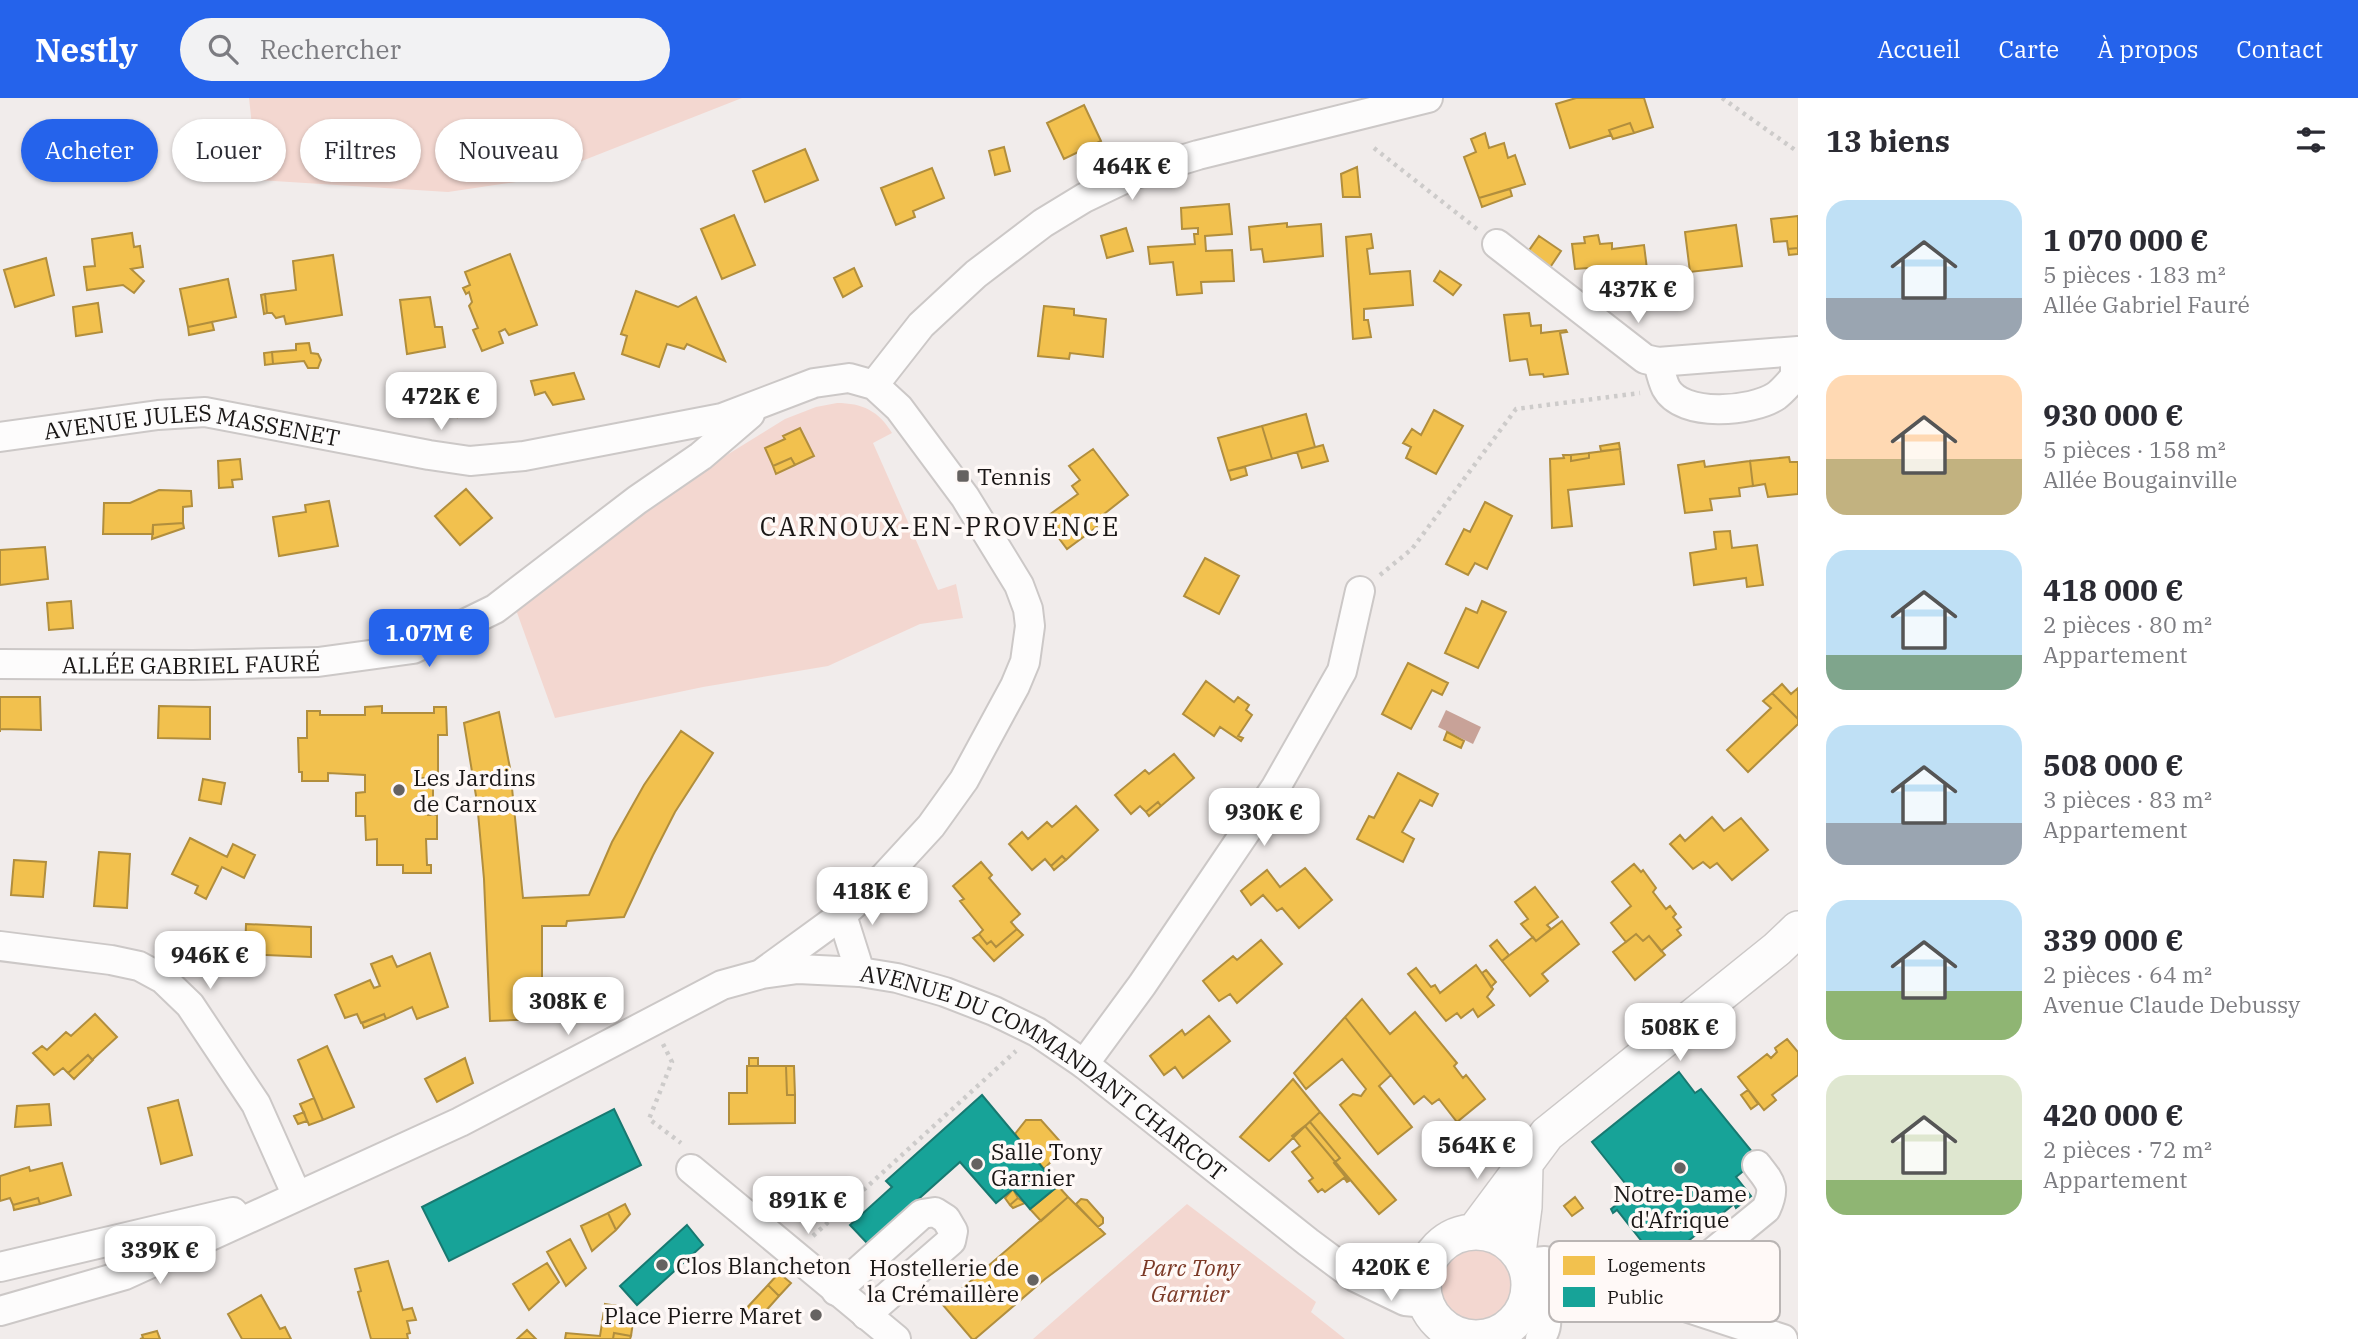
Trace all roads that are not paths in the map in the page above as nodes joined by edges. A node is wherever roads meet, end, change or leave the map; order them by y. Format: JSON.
{"nodes":[{"id":1,"x":1428,"y":98,"type":"edge"},
{"id":2,"x":1497,"y":244,"type":"road end"},
{"id":3,"x":1797,"y":352,"type":"edge"},
{"id":4,"x":1658,"y":362,"type":"junction"},
{"id":5,"x":874,"y":384,"type":"junction"},
{"id":6,"x":764,"y":402,"type":"junction"},
{"id":7,"x":0,"y":437,"type":"edge"},
{"id":8,"x":1360,"y":591,"type":"road end"},
{"id":9,"x":0,"y":664,"type":"edge"},
{"id":10,"x":842,"y":915,"type":"junction"},
{"id":11,"x":1798,"y":929,"type":"edge"},
{"id":12,"x":0,"y":946,"type":"edge"},
{"id":13,"x":860,"y":972,"type":"junction"},
{"id":14,"x":762,"y":974,"type":"junction"},
{"id":15,"x":1084,"y":1064,"type":"junction"},
{"id":16,"x":1525,"y":1165,"type":"junction"},
{"id":17,"x":1757,"y":1165,"type":"dead end"},
{"id":18,"x":691,"y":1170,"type":"road end"},
{"id":19,"x":297,"y":1196,"type":"junction"},
{"id":20,"x":1474,"y":1232,"type":"junction"},
{"id":21,"x":1727,"y":1241,"type":"edge"},
{"id":22,"x":104,"y":1244,"type":"junction"},
{"id":23,"x":0,"y":1267,"type":"edge"},
{"id":24,"x":1525,"y":1273,"type":"junction"},
{"id":25,"x":1549,"y":1274,"type":"edge"},
{"id":26,"x":125,"y":1275,"type":"junction"},
{"id":27,"x":836,"y":1291,"type":"junction"},
{"id":28,"x":1427,"y":1307,"type":"edge"},
{"id":29,"x":0,"y":1311,"type":"edge"},
{"id":30,"x":866,"y":1315,"type":"junction"},
{"id":31,"x":1731,"y":1322,"type":"edge"},
{"id":32,"x":1476,"y":1338,"type":"edge"},
{"id":33,"x":896,"y":1339,"type":"edge"},
{"id":34,"x":1540,"y":1339,"type":"edge"},
{"id":35,"x":1783,"y":1339,"type":"edge"}],
"edges":[{"from":1,"to":5,"type":"street"},
{"from":2,"to":4,"type":"street"},
{"from":3,"to":4,"type":"street"},
{"from":3,"to":4,"type":"street"},
{"from":5,"to":6,"type":"street","name":"AVENUE JULES MASSENET"},
{"from":5,"to":10,"type":"street"},
{"from":6,"to":7,"type":"street","name":"AVENUE JULES MASSENET"},
{"from":6,"to":9,"type":"street","name":"ALLÉE GABRIEL FAURÉ"},
{"from":8,"to":15,"type":"street"},
{"from":10,"to":13,"type":"street","name":"AVENUE DU COMMANDANT CHARCOT"},
{"from":10,"to":14,"type":"street"},
{"from":11,"to":16,"type":"main road"},
{"from":12,"to":19,"type":"street"},
{"from":13,"to":14,"type":"street"},
{"from":13,"to":15,"type":"street","name":"AVENUE DU COMMANDANT CHARCOT"},
{"from":14,"to":19,"type":"street"},
{"from":15,"to":28,"type":"street","name":"AVENUE DU COMMANDANT CHARCOT"},
{"from":16,"to":20,"type":"main road"},
{"from":16,"to":24,"type":"main road"},
{"from":17,"to":21,"type":"street"},
{"from":18,"to":27,"type":"street"},
{"from":19,"to":22,"type":"street"},
{"from":19,"to":26,"type":"street"},
{"from":20,"to":24,"type":"main road"},
{"from":20,"to":28,"type":"main road"},
{"from":22,"to":23,"type":"street"},
{"from":22,"to":26,"type":"street"},
{"from":24,"to":25,"type":"street"},
{"from":24,"to":32,"type":"main road"},
{"from":24,"to":34,"type":"street"},
{"from":26,"to":29,"type":"street"},
{"from":27,"to":30,"type":"street"},
{"from":27,"to":30,"type":"street"},
{"from":28,"to":32,"type":"main road"},
{"from":30,"to":33,"type":"street"},
{"from":31,"to":35,"type":"street"}]}
